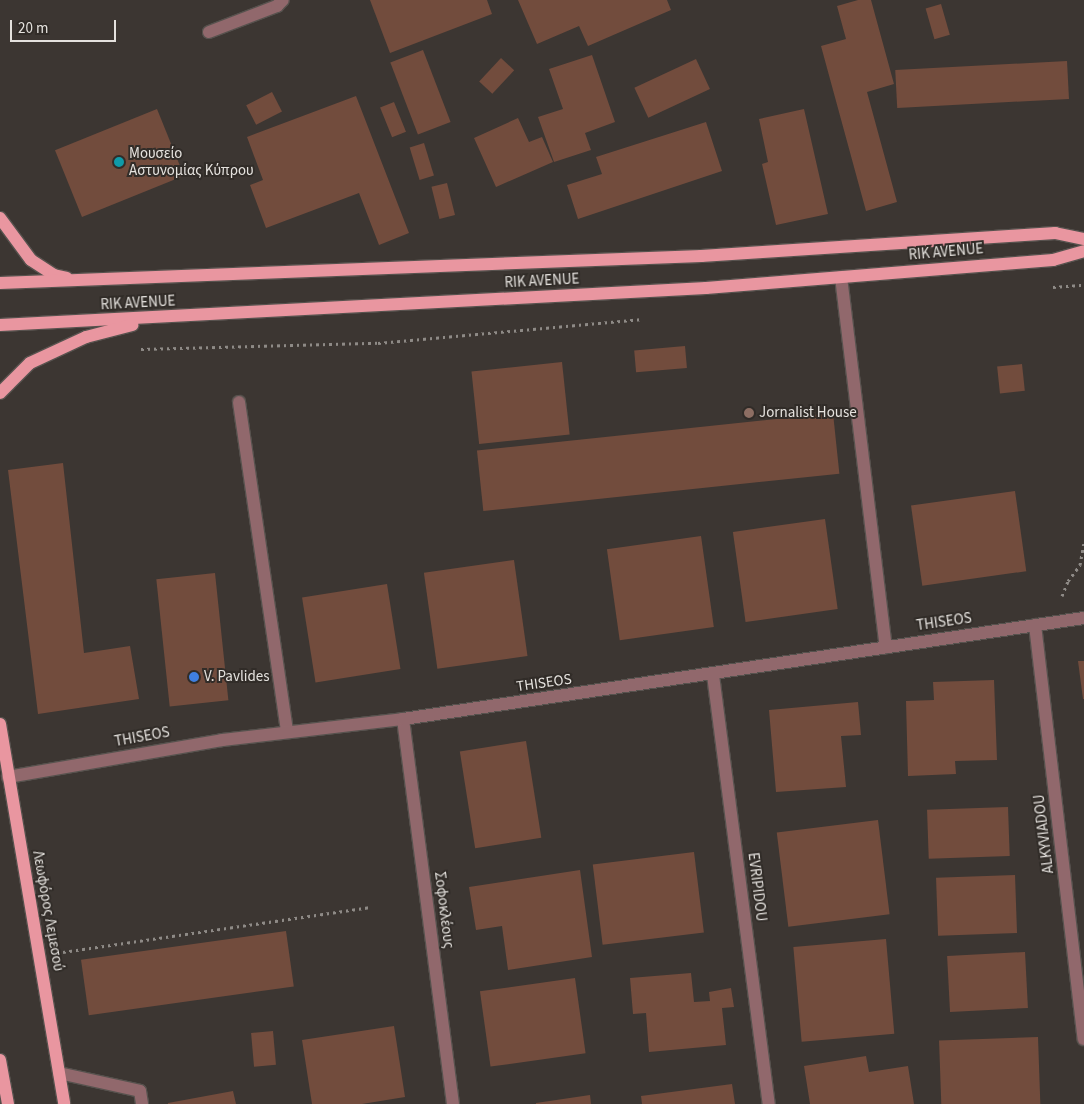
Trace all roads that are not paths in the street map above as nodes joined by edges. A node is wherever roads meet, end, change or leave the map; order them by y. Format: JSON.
{"nodes":[{"id":1,"x":283,"y":0,"type":"edge"},
{"id":2,"x":209,"y":32,"type":"dead end"},
{"id":3,"x":0,"y":218,"type":"edge"},
{"id":4,"x":1084,"y":239,"type":"edge"},
{"id":5,"x":1084,"y":251,"type":"edge"},
{"id":6,"x":841,"y":277,"type":"junction"},
{"id":7,"x":89,"y":282,"type":"junction"},
{"id":8,"x":0,"y":283,"type":"edge"},
{"id":9,"x":161,"y":318,"type":"junction"},
{"id":10,"x":0,"y":326,"type":"edge"},
{"id":11,"x":0,"y":393,"type":"edge"},
{"id":12,"x":239,"y":402,"type":"dead end"},
{"id":13,"x":1084,"y":618,"type":"edge"},
{"id":14,"x":1035,"y":625,"type":"junction"},
{"id":15,"x":886,"y":647,"type":"junction"},
{"id":16,"x":713,"y":675,"type":"junction"},
{"id":17,"x":403,"y":719,"type":"junction"},
{"id":18,"x":0,"y":724,"type":"edge"},
{"id":19,"x":287,"y":732,"type":"junction"},
{"id":20,"x":8,"y":777,"type":"junction"},
{"id":21,"x":1084,"y":1039,"type":"edge"},
{"id":22,"x":0,"y":1060,"type":"edge"},
{"id":23,"x":59,"y":1073,"type":"junction"},
{"id":24,"x":8,"y":1104,"type":"edge"},
{"id":25,"x":64,"y":1104,"type":"edge"},
{"id":26,"x":142,"y":1104,"type":"edge"},
{"id":27,"x":452,"y":1104,"type":"edge"},
{"id":28,"x":769,"y":1104,"type":"edge"}],
"edges":[{"from":1,"to":2,"type":"street"},
{"from":3,"to":7,"type":"main road"},
{"from":4,"to":7,"type":"main road","name":"RIK AVENUE"},
{"from":5,"to":6,"type":"main road","name":"RIK AVENUE"},
{"from":6,"to":9,"type":"main road","name":"RIK AVENUE"},
{"from":6,"to":15,"type":"street"},
{"from":7,"to":8,"type":"main road","name":"RIK AVENUE"},
{"from":9,"to":10,"type":"main road","name":"RIK AVENUE"},
{"from":9,"to":11,"type":"main road"},
{"from":12,"to":19,"type":"street"},
{"from":13,"to":14,"type":"street","name":"THISEOS"},
{"from":14,"to":15,"type":"street","name":"THISEOS"},
{"from":14,"to":21,"type":"street","name":"ALKYVIADOU"},
{"from":15,"to":16,"type":"street","name":"THISEOS"},
{"from":16,"to":17,"type":"street","name":"THISEOS"},
{"from":16,"to":28,"type":"street","name":"EVRIPIDOU"},
{"from":17,"to":19,"type":"street","name":"THISEOS"},
{"from":17,"to":27,"type":"street","name":"Σοφοκλέους"},
{"from":18,"to":20,"type":"main road","name":"Λεωφόρος Λεμεσού"},
{"from":19,"to":20,"type":"street","name":"THISEOS"},
{"from":20,"to":23,"type":"main road","name":"Λεωφόρος Λεμεσού"},
{"from":22,"to":24,"type":"main road"},
{"from":23,"to":25,"type":"main road","name":"Λεωφόρος Λεμεσού"},
{"from":23,"to":26,"type":"street"}]}
